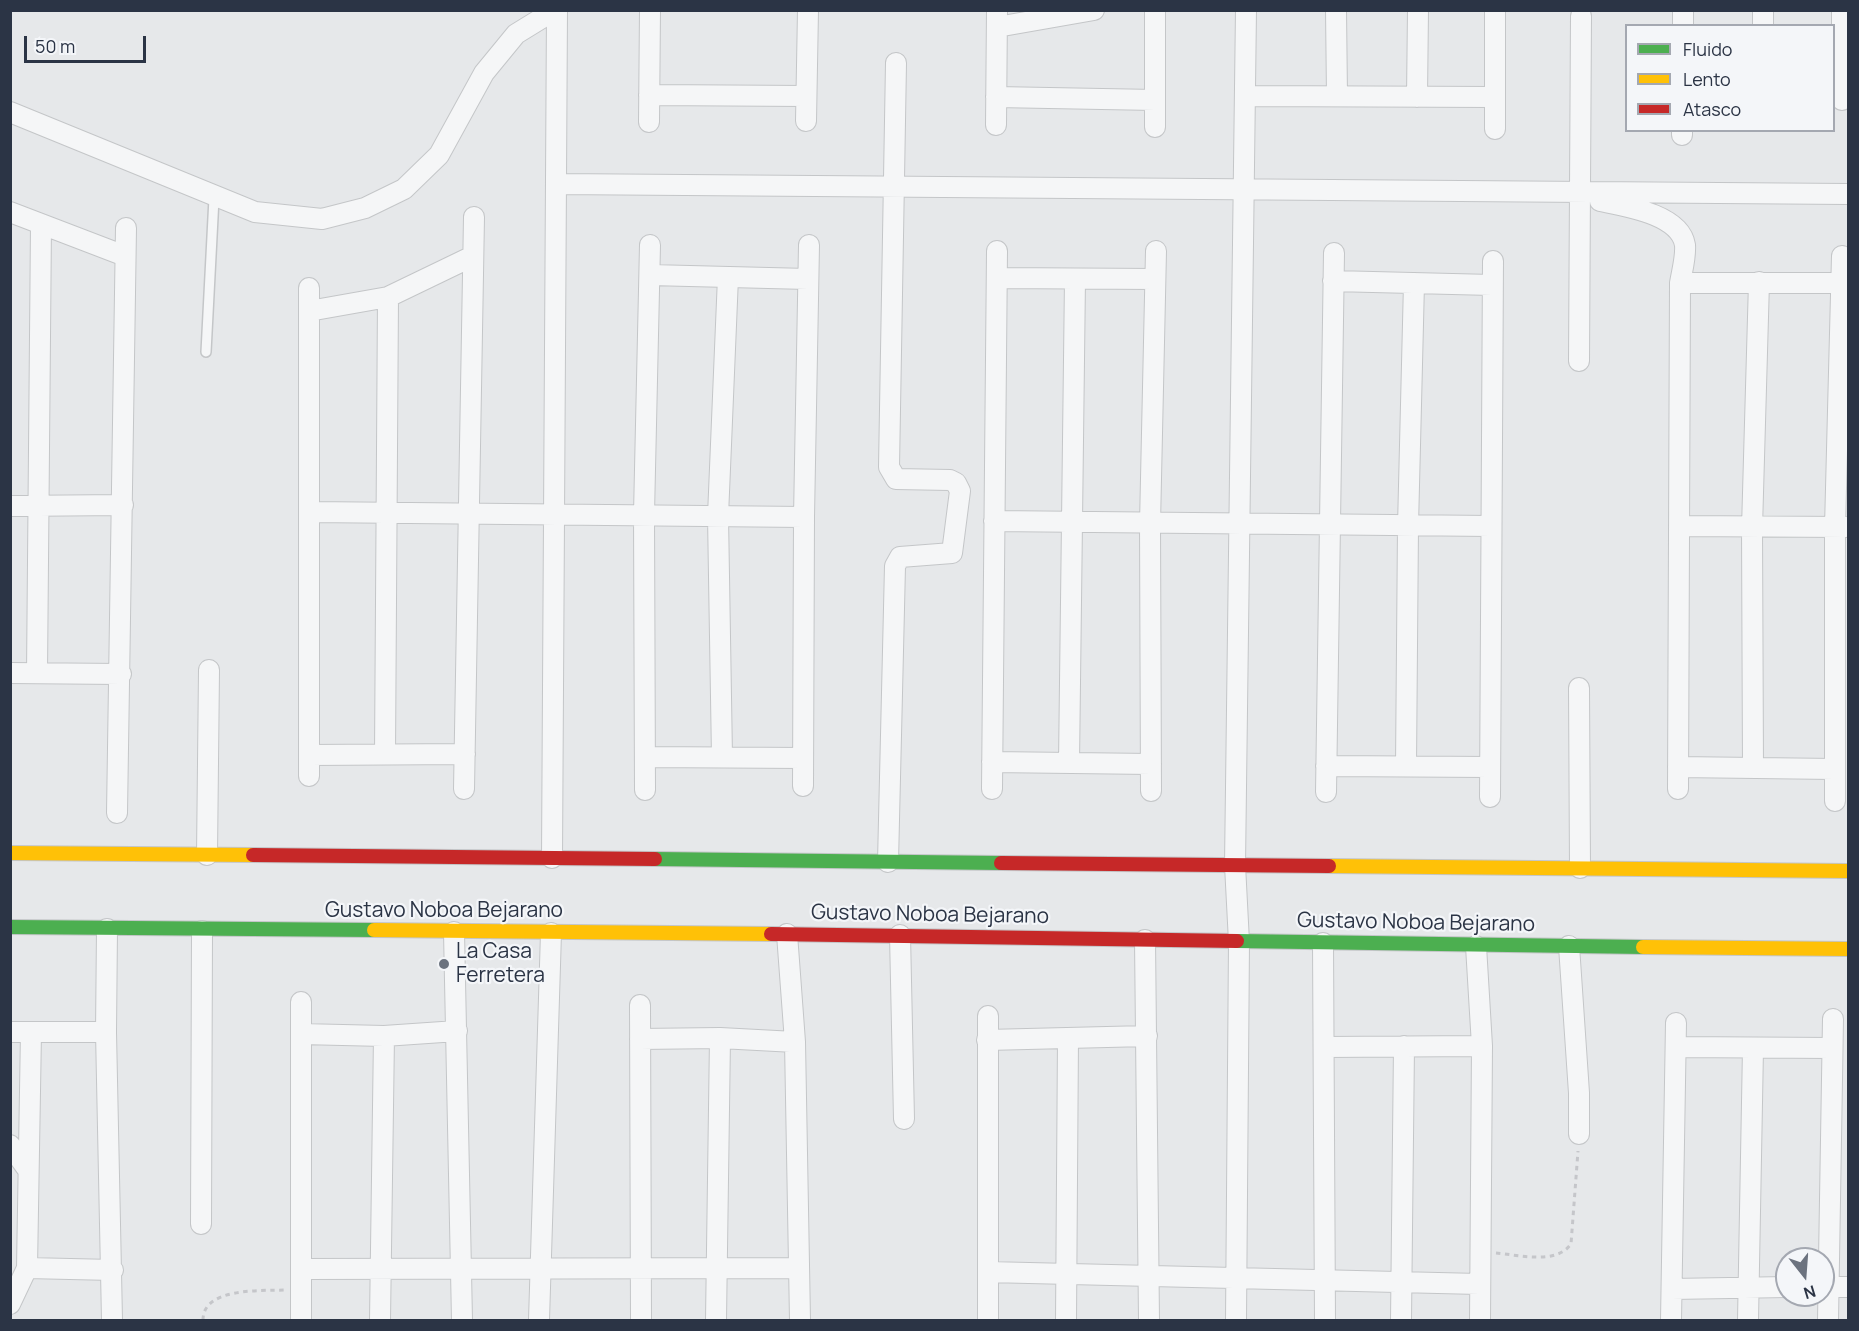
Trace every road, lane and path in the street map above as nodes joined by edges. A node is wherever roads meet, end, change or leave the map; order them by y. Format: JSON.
{"nodes":[{"id":1,"x":556,"y":10,"type":"edge"},
{"id":2,"x":650,"y":10,"type":"edge"},
{"id":3,"x":808,"y":10,"type":"edge"},
{"id":4,"x":1094,"y":10,"type":"edge"},
{"id":5,"x":1155,"y":10,"type":"edge"},
{"id":6,"x":1246,"y":10,"type":"edge"},
{"id":7,"x":1336,"y":10,"type":"edge"},
{"id":8,"x":1418,"y":10,"type":"edge"},
{"id":9,"x":1495,"y":10,"type":"edge"},
{"id":10,"x":1842,"y":10,"type":"edge"},
{"id":11,"x":1581,"y":16,"type":"dead end"},
{"id":12,"x":997,"y":19,"type":"edge"},
{"id":13,"x":896,"y":63,"type":"dead end"},
{"id":14,"x":649,"y":94,"type":"junction"},
{"id":15,"x":806,"y":96,"type":"junction"},
{"id":16,"x":1245,"y":96,"type":"junction"},
{"id":17,"x":1337,"y":96,"type":"junction"},
{"id":18,"x":996,"y":97,"type":"junction"},
{"id":19,"x":1417,"y":97,"type":"junction"},
{"id":20,"x":1494,"y":97,"type":"junction"},
{"id":21,"x":1155,"y":100,"type":"junction"},
{"id":22,"x":1841,"y":100,"type":"edge"},
{"id":23,"x":10,"y":112,"type":"edge"},
{"id":24,"x":806,"y":121,"type":"dead end"},
{"id":25,"x":649,"y":122,"type":"dead end"},
{"id":26,"x":996,"y":125,"type":"dead end"},
{"id":27,"x":1155,"y":127,"type":"dead end"},
{"id":28,"x":1495,"y":129,"type":"dead end"},
{"id":29,"x":556,"y":184,"type":"junction"},
{"id":30,"x":893,"y":187,"type":"junction"},
{"id":31,"x":1244,"y":189,"type":"junction"},
{"id":32,"x":1848,"y":194,"type":"edge"},
{"id":33,"x":1580,"y":195,"type":"junction"},
{"id":34,"x":214,"y":198,"type":"junction"},
{"id":35,"x":10,"y":212,"type":"edge"},
{"id":36,"x":474,"y":217,"type":"dead end"},
{"id":37,"x":41,"y":224,"type":"junction"},
{"id":38,"x":126,"y":228,"type":"dead end"},
{"id":39,"x":650,"y":245,"type":"dead end"},
{"id":40,"x":809,"y":245,"type":"dead end"},
{"id":41,"x":997,"y":251,"type":"dead end"},
{"id":42,"x":1156,"y":251,"type":"dead end"},
{"id":43,"x":1334,"y":253,"type":"dead end"},
{"id":44,"x":125,"y":256,"type":"junction"},
{"id":45,"x":473,"y":256,"type":"junction"},
{"id":46,"x":1842,"y":256,"type":"dead end"},
{"id":47,"x":1492,"y":261,"type":"dead end"},
{"id":48,"x":650,"y":275,"type":"junction"},
{"id":49,"x":728,"y":277,"type":"junction"},
{"id":50,"x":997,"y":278,"type":"junction"},
{"id":51,"x":808,"y":279,"type":"junction"},
{"id":52,"x":1075,"y":279,"type":"junction"},
{"id":53,"x":1155,"y":279,"type":"junction"},
{"id":54,"x":1333,"y":282,"type":"junction"},
{"id":55,"x":1760,"y":282,"type":"junction"},
{"id":56,"x":1680,"y":283,"type":"junction"},
{"id":57,"x":1841,"y":283,"type":"junction"},
{"id":58,"x":1414,"y":284,"type":"junction"},
{"id":59,"x":1492,"y":285,"type":"junction"},
{"id":60,"x":309,"y":288,"type":"dead end"},
{"id":61,"x":388,"y":297,"type":"junction"},
{"id":62,"x":309,"y":311,"type":"junction"},
{"id":63,"x":206,"y":352,"type":"dead end"},
{"id":64,"x":1579,"y":361,"type":"dead end"},
{"id":65,"x":123,"y":505,"type":"junction"},
{"id":66,"x":10,"y":506,"type":"edge"},
{"id":67,"x":40,"y":506,"type":"junction"},
{"id":68,"x":311,"y":512,"type":"junction"},
{"id":69,"x":386,"y":512,"type":"junction"},
{"id":70,"x":470,"y":513,"type":"junction"},
{"id":71,"x":554,"y":513,"type":"junction"},
{"id":72,"x":644,"y":514,"type":"junction"},
{"id":73,"x":718,"y":516,"type":"junction"},
{"id":74,"x":804,"y":517,"type":"junction"},
{"id":75,"x":994,"y":521,"type":"junction"},
{"id":76,"x":1071,"y":523,"type":"junction"},
{"id":77,"x":1150,"y":524,"type":"junction"},
{"id":78,"x":1239,"y":525,"type":"junction"},
{"id":79,"x":1328,"y":525,"type":"junction"},
{"id":80,"x":1408,"y":526,"type":"junction"},
{"id":81,"x":1491,"y":526,"type":"junction"},
{"id":82,"x":1679,"y":526,"type":"junction"},
{"id":83,"x":1842,"y":527,"type":"edge"},
{"id":84,"x":1752,"y":528,"type":"junction"},
{"id":85,"x":209,"y":670,"type":"dead end"},
{"id":86,"x":10,"y":673,"type":"edge"},
{"id":87,"x":37,"y":673,"type":"junction"},
{"id":88,"x":121,"y":674,"type":"junction"},
{"id":89,"x":1579,"y":688,"type":"dead end"},
{"id":90,"x":385,"y":754,"type":"junction"},
{"id":91,"x":465,"y":754,"type":"junction"},
{"id":92,"x":309,"y":755,"type":"junction"},
{"id":93,"x":645,"y":757,"type":"junction"},
{"id":94,"x":722,"y":757,"type":"junction"},
{"id":95,"x":803,"y":758,"type":"junction"},
{"id":96,"x":992,"y":762,"type":"junction"},
{"id":97,"x":1069,"y":763,"type":"junction"},
{"id":98,"x":1151,"y":764,"type":"junction"},
{"id":99,"x":1326,"y":766,"type":"junction"},
{"id":100,"x":1406,"y":766,"type":"junction"},
{"id":101,"x":1490,"y":767,"type":"junction"},
{"id":102,"x":1678,"y":767,"type":"junction"},
{"id":103,"x":1753,"y":768,"type":"junction"},
{"id":104,"x":1834,"y":769,"type":"junction"},
{"id":105,"x":309,"y":776,"type":"dead end"},
{"id":106,"x":803,"y":786,"type":"dead end"},
{"id":107,"x":464,"y":789,"type":"dead end"},
{"id":108,"x":992,"y":789,"type":"dead end"},
{"id":109,"x":1678,"y":789,"type":"dead end"},
{"id":110,"x":645,"y":790,"type":"dead end"},
{"id":111,"x":1151,"y":791,"type":"dead end"},
{"id":112,"x":1326,"y":792,"type":"dead end"},
{"id":113,"x":1490,"y":797,"type":"dead end"},
{"id":114,"x":1834,"y":801,"type":"dead end"},
{"id":115,"x":117,"y":813,"type":"dead end"},
{"id":116,"x":10,"y":853,"type":"edge"},
{"id":117,"x":207,"y":855,"type":"junction"},
{"id":118,"x":552,"y":858,"type":"junction"},
{"id":119,"x":888,"y":862,"type":"junction"},
{"id":120,"x":1235,"y":865,"type":"junction"},
{"id":121,"x":1580,"y":868,"type":"junction"},
{"id":122,"x":1848,"y":871,"type":"edge"},
{"id":123,"x":10,"y":927,"type":"edge"},
{"id":124,"x":107,"y":929,"type":"junction"},
{"id":125,"x":202,"y":931,"type":"junction"},
{"id":126,"x":454,"y":932,"type":"junction"},
{"id":127,"x":551,"y":933,"type":"junction"},
{"id":128,"x":788,"y":934,"type":"junction"},
{"id":129,"x":900,"y":935,"type":"junction"},
{"id":130,"x":1145,"y":940,"type":"junction"},
{"id":131,"x":1239,"y":942,"type":"junction"},
{"id":132,"x":1323,"y":943,"type":"junction"},
{"id":133,"x":1476,"y":946,"type":"junction"},
{"id":134,"x":1569,"y":946,"type":"junction"},
{"id":135,"x":1848,"y":949,"type":"edge"},
{"id":136,"x":301,"y":1002,"type":"dead end"},
{"id":137,"x":640,"y":1005,"type":"dead end"},
{"id":138,"x":987,"y":1016,"type":"dead end"},
{"id":139,"x":1833,"y":1019,"type":"dead end"},
{"id":140,"x":1676,"y":1023,"type":"dead end"},
{"id":141,"x":457,"y":1031,"type":"junction"},
{"id":142,"x":10,"y":1032,"type":"edge"},
{"id":143,"x":31,"y":1032,"type":"junction"},
{"id":144,"x":106,"y":1032,"type":"junction"},
{"id":145,"x":301,"y":1034,"type":"junction"},
{"id":146,"x":384,"y":1036,"type":"junction"},
{"id":147,"x":1147,"y":1036,"type":"junction"},
{"id":148,"x":720,"y":1038,"type":"junction"},
{"id":149,"x":1068,"y":1038,"type":"junction"},
{"id":150,"x":640,"y":1039,"type":"junction"},
{"id":151,"x":987,"y":1040,"type":"junction"},
{"id":152,"x":795,"y":1042,"type":"junction"},
{"id":153,"x":1325,"y":1047,"type":"junction"},
{"id":154,"x":1404,"y":1047,"type":"junction"},
{"id":155,"x":1482,"y":1047,"type":"junction"},
{"id":156,"x":1676,"y":1047,"type":"junction"},
{"id":157,"x":1753,"y":1048,"type":"junction"},
{"id":158,"x":1832,"y":1048,"type":"junction"},
{"id":159,"x":904,"y":1119,"type":"dead end"},
{"id":160,"x":1579,"y":1134,"type":"joint"},
{"id":161,"x":10,"y":1145,"type":"edge"},
{"id":162,"x":28,"y":1170,"type":"junction"},
{"id":163,"x":201,"y":1224,"type":"dead end"},
{"id":164,"x":1827,"y":1247,"type":"edge"},
{"id":165,"x":1481,"y":1252,"type":"junction"},
{"id":166,"x":27,"y":1268,"type":"junction"},
{"id":167,"x":640,"y":1268,"type":"junction"},
{"id":168,"x":717,"y":1268,"type":"junction"},
{"id":169,"x":799,"y":1268,"type":"junction"},
{"id":170,"x":539,"y":1269,"type":"junction"},
{"id":171,"x":113,"y":1270,"type":"junction"},
{"id":172,"x":380,"y":1270,"type":"junction"},
{"id":173,"x":462,"y":1270,"type":"junction"},
{"id":174,"x":988,"y":1272,"type":"junction"},
{"id":175,"x":1066,"y":1273,"type":"junction"},
{"id":176,"x":1148,"y":1274,"type":"junction"},
{"id":177,"x":301,"y":1279,"type":"junction"},
{"id":178,"x":1236,"y":1279,"type":"junction"},
{"id":179,"x":1325,"y":1280,"type":"junction"},
{"id":180,"x":1401,"y":1282,"type":"junction"},
{"id":181,"x":1479,"y":1284,"type":"junction"},
{"id":182,"x":1775,"y":1287,"type":"edge"},
{"id":183,"x":1672,"y":1288,"type":"junction"},
{"id":184,"x":1748,"y":1288,"type":"junction"},
{"id":185,"x":10,"y":1304,"type":"edge"},
{"id":186,"x":10,"y":1314,"type":"edge"},
{"id":187,"x":18,"y":1320,"type":"edge"},
{"id":188,"x":112,"y":1320,"type":"edge"},
{"id":189,"x":203,"y":1320,"type":"edge"},
{"id":190,"x":301,"y":1320,"type":"edge"},
{"id":191,"x":380,"y":1320,"type":"edge"},
{"id":192,"x":462,"y":1320,"type":"edge"},
{"id":193,"x":539,"y":1320,"type":"edge"},
{"id":194,"x":640,"y":1320,"type":"edge"},
{"id":195,"x":716,"y":1320,"type":"edge"},
{"id":196,"x":800,"y":1320,"type":"edge"},
{"id":197,"x":988,"y":1320,"type":"edge"},
{"id":198,"x":1066,"y":1320,"type":"edge"},
{"id":199,"x":1149,"y":1320,"type":"edge"},
{"id":200,"x":1236,"y":1320,"type":"edge"},
{"id":201,"x":1325,"y":1320,"type":"edge"},
{"id":202,"x":1401,"y":1320,"type":"edge"},
{"id":203,"x":1480,"y":1320,"type":"edge"},
{"id":204,"x":1671,"y":1320,"type":"edge"},
{"id":205,"x":1748,"y":1320,"type":"edge"}],
"edges":[{"from":1,"to":29,"type":"street"},
{"from":1,"to":34,"type":"street"},
{"from":2,"to":14,"type":"street"},
{"from":3,"to":15,"type":"street"},
{"from":4,"to":12,"type":"street"},
{"from":5,"to":21,"type":"street"},
{"from":6,"to":16,"type":"street"},
{"from":7,"to":17,"type":"street"},
{"from":8,"to":19,"type":"street"},
{"from":9,"to":20,"type":"street"},
{"from":10,"to":22,"type":"street"},
{"from":11,"to":33,"type":"street"},
{"from":12,"to":18,"type":"street"},
{"from":13,"to":30,"type":"street"},
{"from":14,"to":15,"type":"street"},
{"from":14,"to":25,"type":"street"},
{"from":15,"to":24,"type":"street"},
{"from":16,"to":17,"type":"street"},
{"from":16,"to":31,"type":"street"},
{"from":17,"to":19,"type":"street"},
{"from":18,"to":21,"type":"street"},
{"from":18,"to":26,"type":"street"},
{"from":19,"to":20,"type":"street"},
{"from":20,"to":28,"type":"street"},
{"from":21,"to":27,"type":"street"},
{"from":23,"to":34,"type":"street"},
{"from":29,"to":30,"type":"street"},
{"from":29,"to":71,"type":"street"},
{"from":30,"to":31,"type":"street"},
{"from":30,"to":119,"type":"street"},
{"from":31,"to":33,"type":"street"},
{"from":31,"to":78,"type":"street"},
{"from":32,"to":33,"type":"street"},
{"from":33,"to":56,"type":"street"},
{"from":33,"to":64,"type":"street"},
{"from":34,"to":63,"type":"lane"},
{"from":35,"to":37,"type":"street"},
{"from":36,"to":45,"type":"street"},
{"from":37,"to":44,"type":"street"},
{"from":37,"to":67,"type":"street"},
{"from":38,"to":44,"type":"street"},
{"from":39,"to":48,"type":"street"},
{"from":40,"to":51,"type":"street"},
{"from":41,"to":50,"type":"street"},
{"from":42,"to":53,"type":"street"},
{"from":43,"to":54,"type":"street"},
{"from":44,"to":65,"type":"street"},
{"from":45,"to":61,"type":"street"},
{"from":45,"to":70,"type":"street"},
{"from":46,"to":57,"type":"street"},
{"from":47,"to":59,"type":"street"},
{"from":48,"to":49,"type":"street"},
{"from":48,"to":72,"type":"street"},
{"from":49,"to":51,"type":"street"},
{"from":49,"to":73,"type":"street"},
{"from":50,"to":52,"type":"street"},
{"from":50,"to":75,"type":"street"},
{"from":51,"to":74,"type":"street"},
{"from":52,"to":53,"type":"street"},
{"from":52,"to":76,"type":"street"},
{"from":53,"to":77,"type":"street"},
{"from":54,"to":58,"type":"street"},
{"from":54,"to":79,"type":"street"},
{"from":55,"to":56,"type":"street"},
{"from":55,"to":57,"type":"street"},
{"from":55,"to":84,"type":"street"},
{"from":56,"to":82,"type":"street"},
{"from":57,"to":83,"type":"street"},
{"from":58,"to":59,"type":"street"},
{"from":58,"to":80,"type":"street"},
{"from":59,"to":81,"type":"street"},
{"from":60,"to":62,"type":"street"},
{"from":61,"to":62,"type":"street"},
{"from":61,"to":69,"type":"street"},
{"from":62,"to":68,"type":"street"},
{"from":65,"to":67,"type":"street"},
{"from":65,"to":88,"type":"street"},
{"from":66,"to":67,"type":"street"},
{"from":67,"to":87,"type":"street"},
{"from":68,"to":69,"type":"street"},
{"from":68,"to":92,"type":"street"},
{"from":69,"to":70,"type":"street"},
{"from":69,"to":90,"type":"street"},
{"from":70,"to":71,"type":"street"},
{"from":70,"to":91,"type":"street"},
{"from":71,"to":72,"type":"street"},
{"from":71,"to":118,"type":"street"},
{"from":72,"to":73,"type":"street"},
{"from":72,"to":93,"type":"street"},
{"from":73,"to":74,"type":"street"},
{"from":73,"to":94,"type":"street"},
{"from":74,"to":95,"type":"street"},
{"from":75,"to":76,"type":"street"},
{"from":75,"to":96,"type":"street"},
{"from":76,"to":77,"type":"street"},
{"from":76,"to":97,"type":"street"},
{"from":77,"to":78,"type":"street"},
{"from":77,"to":98,"type":"street"},
{"from":78,"to":79,"type":"street"},
{"from":78,"to":120,"type":"street"},
{"from":79,"to":80,"type":"street"},
{"from":79,"to":99,"type":"street"},
{"from":80,"to":81,"type":"street"},
{"from":80,"to":100,"type":"street"},
{"from":81,"to":101,"type":"street"},
{"from":82,"to":84,"type":"street"},
{"from":82,"to":102,"type":"street"},
{"from":83,"to":84,"type":"street"},
{"from":83,"to":104,"type":"street"},
{"from":84,"to":103,"type":"street"},
{"from":85,"to":117,"type":"street"},
{"from":86,"to":87,"type":"street"},
{"from":87,"to":88,"type":"street"},
{"from":88,"to":115,"type":"street"},
{"from":89,"to":121,"type":"street"},
{"from":90,"to":91,"type":"street"},
{"from":90,"to":92,"type":"street"},
{"from":91,"to":107,"type":"street"},
{"from":92,"to":105,"type":"street"},
{"from":93,"to":94,"type":"street"},
{"from":93,"to":110,"type":"street"},
{"from":94,"to":95,"type":"street"},
{"from":95,"to":106,"type":"street"},
{"from":96,"to":97,"type":"street"},
{"from":96,"to":108,"type":"street"},
{"from":97,"to":98,"type":"street"},
{"from":98,"to":111,"type":"street"},
{"from":99,"to":100,"type":"street"},
{"from":99,"to":112,"type":"street"},
{"from":100,"to":101,"type":"street"},
{"from":101,"to":113,"type":"street"},
{"from":102,"to":103,"type":"street"},
{"from":102,"to":109,"type":"street"},
{"from":103,"to":104,"type":"street"},
{"from":104,"to":114,"type":"street"},
{"from":116,"to":117,"type":"street"},
{"from":117,"to":118,"type":"street"},
{"from":118,"to":119,"type":"street"},
{"from":119,"to":120,"type":"street"},
{"from":120,"to":121,"type":"street"},
{"from":120,"to":131,"type":"street"},
{"from":121,"to":122,"type":"street"},
{"from":123,"to":124,"type":"street","name":"Gustavo Noboa Bejarano"},
{"from":124,"to":125,"type":"street","name":"Gustavo Noboa Bejarano"},
{"from":124,"to":144,"type":"street"},
{"from":125,"to":126,"type":"street","name":"Gustavo Noboa Bejarano"},
{"from":125,"to":163,"type":"street"},
{"from":126,"to":127,"type":"street","name":"Gustavo Noboa Bejarano"},
{"from":126,"to":141,"type":"street"},
{"from":127,"to":128,"type":"street","name":"Gustavo Noboa Bejarano"},
{"from":127,"to":170,"type":"street"},
{"from":128,"to":129,"type":"street","name":"Gustavo Noboa Bejarano"},
{"from":128,"to":152,"type":"street"},
{"from":129,"to":130,"type":"street","name":"Gustavo Noboa Bejarano"},
{"from":129,"to":159,"type":"street"},
{"from":130,"to":131,"type":"street","name":"Gustavo Noboa Bejarano"},
{"from":130,"to":147,"type":"street"},
{"from":131,"to":132,"type":"street","name":"Gustavo Noboa Bejarano"},
{"from":131,"to":178,"type":"street"},
{"from":132,"to":133,"type":"street","name":"Gustavo Noboa Bejarano"},
{"from":132,"to":153,"type":"street"},
{"from":133,"to":134,"type":"street","name":"Gustavo Noboa Bejarano"},
{"from":133,"to":155,"type":"street"},
{"from":134,"to":135,"type":"street","name":"Gustavo Noboa Bejarano"},
{"from":134,"to":160,"type":"street"},
{"from":136,"to":145,"type":"street"},
{"from":137,"to":150,"type":"street"},
{"from":138,"to":151,"type":"street"},
{"from":139,"to":158,"type":"street"},
{"from":140,"to":156,"type":"street"},
{"from":141,"to":146,"type":"street"},
{"from":141,"to":173,"type":"street"},
{"from":142,"to":143,"type":"street"},
{"from":143,"to":144,"type":"street"},
{"from":143,"to":162,"type":"street"},
{"from":144,"to":171,"type":"street"},
{"from":145,"to":146,"type":"street"},
{"from":145,"to":177,"type":"street"},
{"from":146,"to":172,"type":"street"},
{"from":147,"to":149,"type":"street"},
{"from":147,"to":176,"type":"street"},
{"from":148,"to":150,"type":"street"},
{"from":148,"to":152,"type":"street"},
{"from":148,"to":168,"type":"street"},
{"from":149,"to":151,"type":"street"},
{"from":149,"to":175,"type":"street"},
{"from":150,"to":167,"type":"street"},
{"from":151,"to":174,"type":"street"},
{"from":152,"to":169,"type":"street"},
{"from":153,"to":154,"type":"street"},
{"from":153,"to":179,"type":"street"},
{"from":154,"to":155,"type":"street"},
{"from":154,"to":180,"type":"street"},
{"from":155,"to":165,"type":"street"},
{"from":156,"to":157,"type":"street"},
{"from":156,"to":183,"type":"street"},
{"from":157,"to":158,"type":"street"},
{"from":157,"to":184,"type":"street"},
{"from":158,"to":164,"type":"street"},
{"from":160,"to":165,"type":"path"},
{"from":161,"to":162,"type":"street"},
{"from":162,"to":166,"type":"street"},
{"from":165,"to":181,"type":"street"},
{"from":166,"to":171,"type":"street"},
{"from":166,"to":185,"type":"street"},
{"from":167,"to":168,"type":"street"},
{"from":167,"to":170,"type":"street"},
{"from":167,"to":194,"type":"street"},
{"from":168,"to":169,"type":"street"},
{"from":168,"to":195,"type":"street"},
{"from":169,"to":196,"type":"street"},
{"from":170,"to":173,"type":"street"},
{"from":170,"to":193,"type":"street"},
{"from":171,"to":188,"type":"street"},
{"from":172,"to":173,"type":"street"},
{"from":172,"to":177,"type":"street"},
{"from":172,"to":191,"type":"street"},
{"from":173,"to":192,"type":"street"},
{"from":174,"to":175,"type":"street"},
{"from":174,"to":197,"type":"street"},
{"from":175,"to":176,"type":"street"},
{"from":175,"to":198,"type":"street"},
{"from":176,"to":178,"type":"street"},
{"from":176,"to":199,"type":"street"},
{"from":177,"to":189,"type":"path"},
{"from":177,"to":190,"type":"street"},
{"from":178,"to":179,"type":"street"},
{"from":178,"to":200,"type":"street"},
{"from":179,"to":180,"type":"street"},
{"from":179,"to":201,"type":"street"},
{"from":180,"to":181,"type":"street"},
{"from":180,"to":202,"type":"street"},
{"from":181,"to":203,"type":"street"},
{"from":182,"to":184,"type":"street"},
{"from":183,"to":184,"type":"street"},
{"from":183,"to":204,"type":"street"},
{"from":184,"to":205,"type":"street"},
{"from":186,"to":187,"type":"street"}]}
